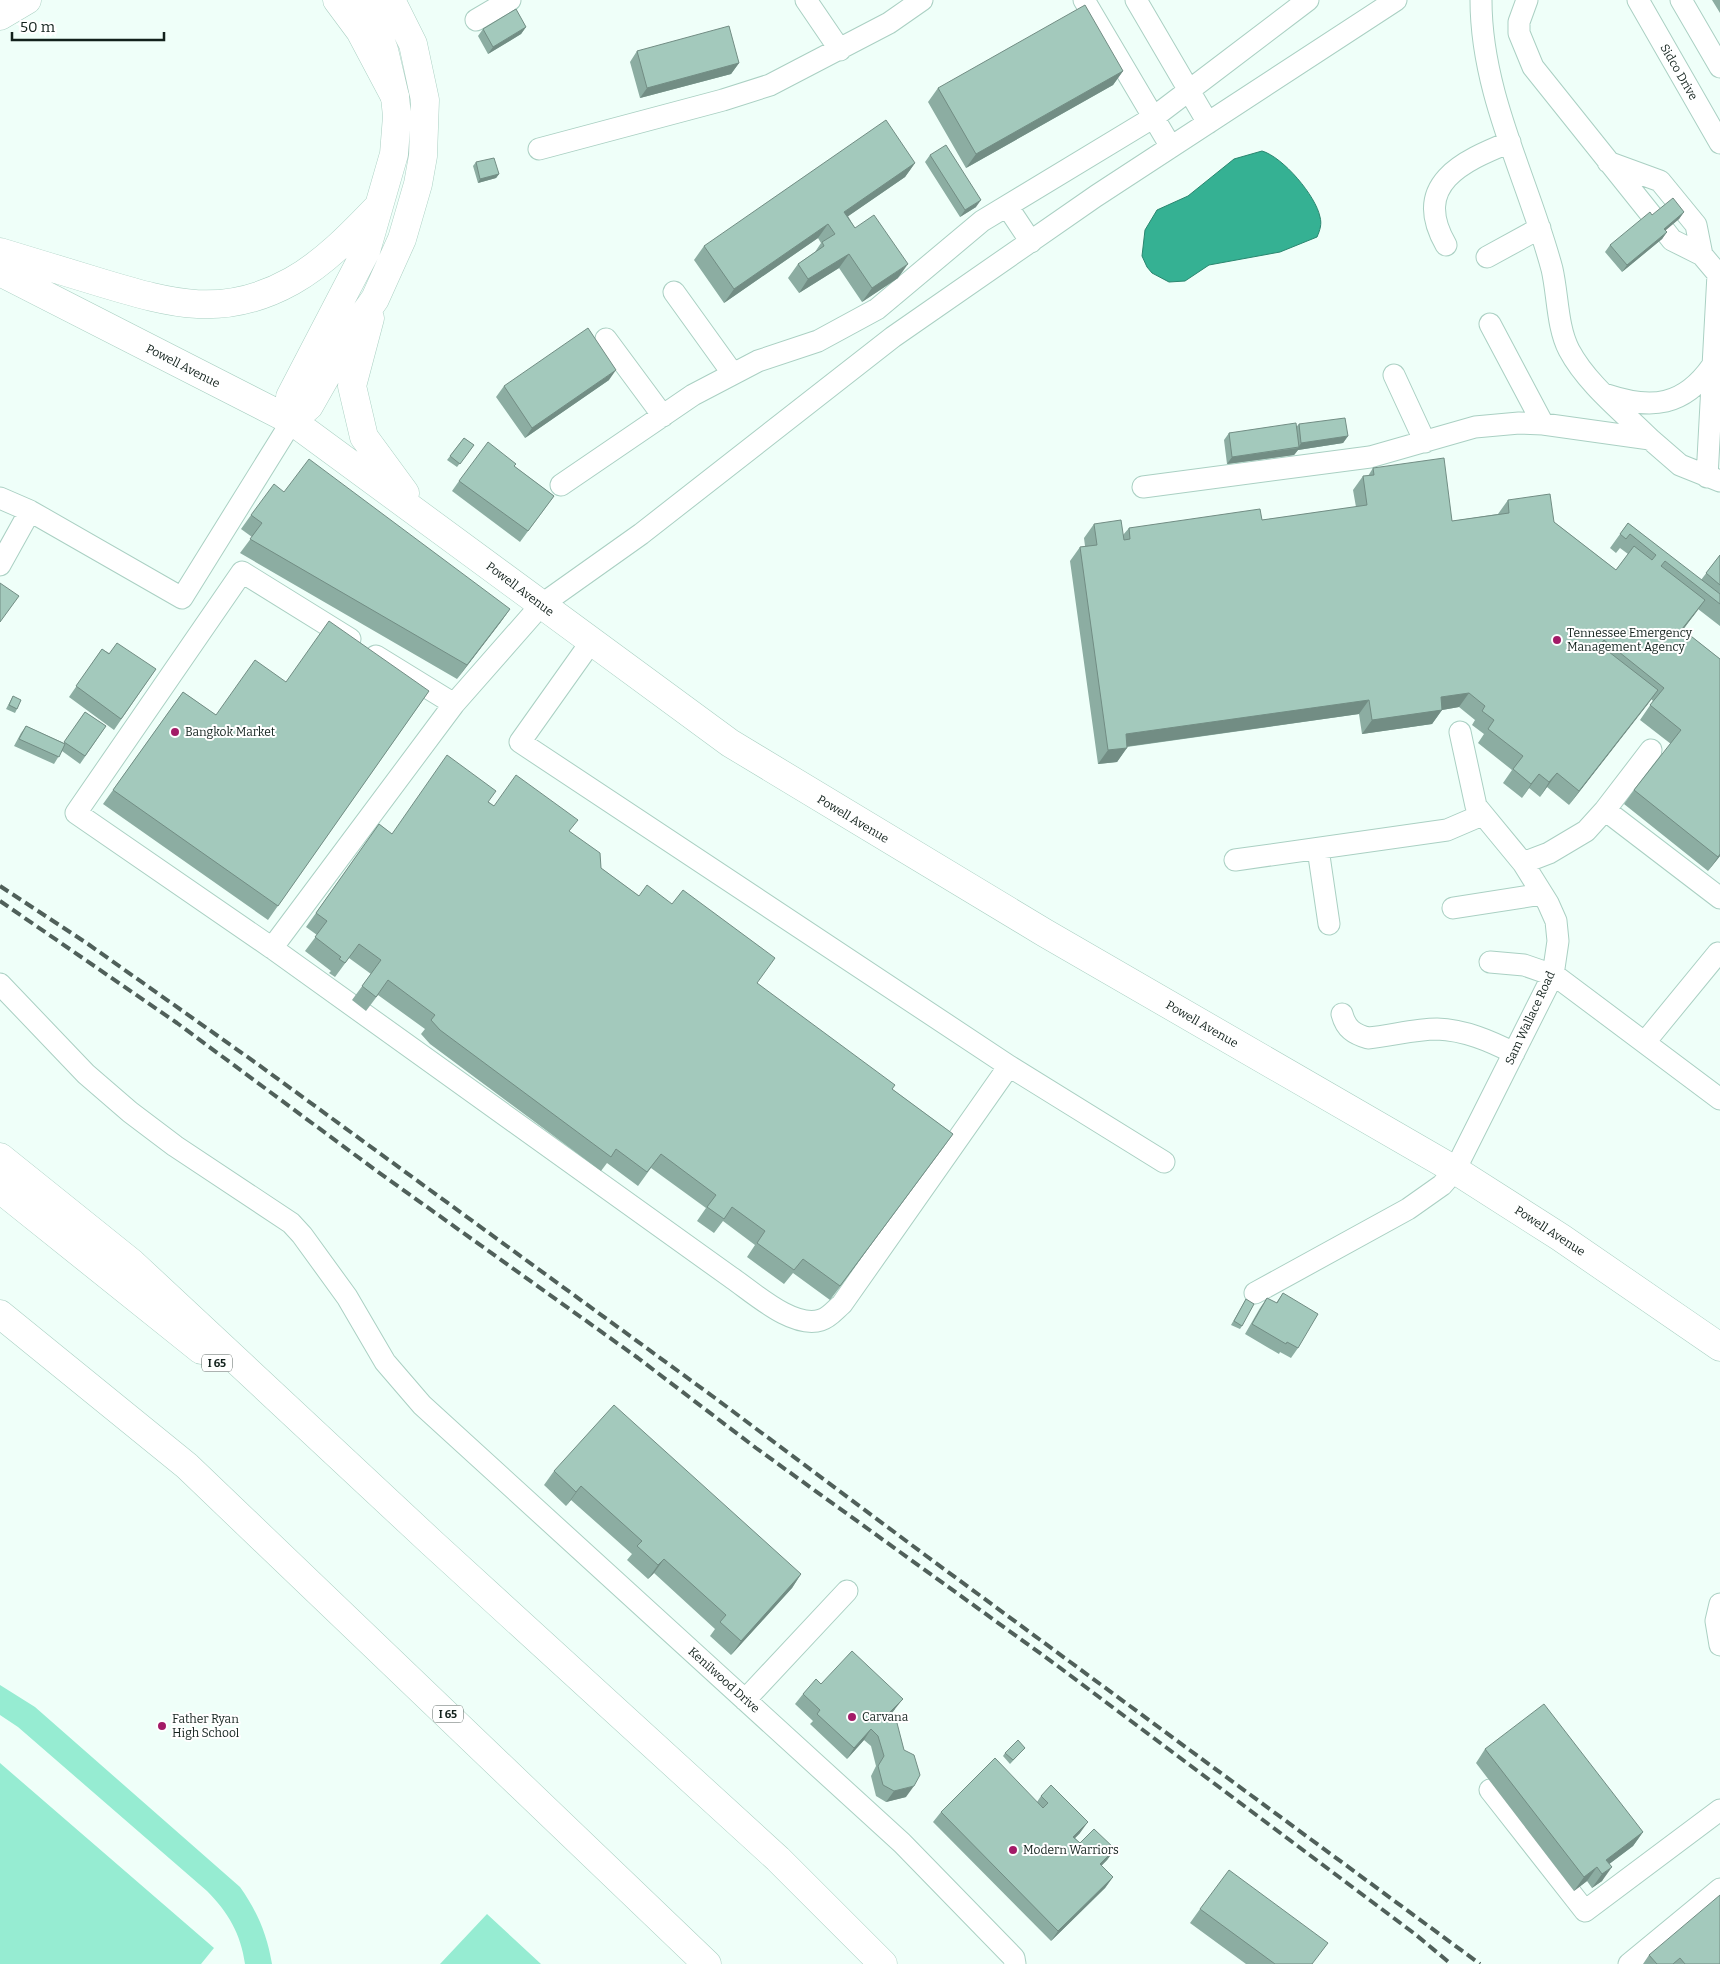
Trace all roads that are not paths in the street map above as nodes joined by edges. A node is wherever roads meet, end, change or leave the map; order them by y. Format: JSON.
{"nodes":[{"id":1,"x":27,"y":0,"type":"edge"},
{"id":2,"x":337,"y":0,"type":"edge"},
{"id":3,"x":365,"y":0,"type":"edge"},
{"id":4,"x":392,"y":0,"type":"edge"},
{"id":5,"x":510,"y":0,"type":"edge"},
{"id":6,"x":806,"y":0,"type":"edge"},
{"id":7,"x":1084,"y":0,"type":"edge"},
{"id":8,"x":1136,"y":0,"type":"edge"},
{"id":9,"x":1308,"y":0,"type":"edge"},
{"id":10,"x":1396,"y":0,"type":"edge"},
{"id":11,"x":1481,"y":0,"type":"edge"},
{"id":12,"x":1526,"y":0,"type":"edge"},
{"id":13,"x":1638,"y":0,"type":"edge"},
{"id":14,"x":1681,"y":0,"type":"edge"},
{"id":15,"x":913,"y":3,"type":"edge"},
{"id":16,"x":0,"y":16,"type":"edge"},
{"id":17,"x":476,"y":20,"type":"dead end"},
{"id":18,"x":840,"y":50,"type":"junction"},
{"id":19,"x":1720,"y":67,"type":"edge"},
{"id":20,"x":1189,"y":90,"type":"junction"},
{"id":21,"x":395,"y":97,"type":"junction"},
{"id":22,"x":1713,"y":114,"type":"edge"},
{"id":23,"x":1154,"y":117,"type":"junction"},
{"id":24,"x":1208,"y":123,"type":"junction"},
{"id":25,"x":1510,"y":142,"type":"junction"},
{"id":26,"x":1720,"y":143,"type":"edge"},
{"id":27,"x":1171,"y":147,"type":"junction"},
{"id":28,"x":538,"y":149,"type":"dead end"},
{"id":29,"x":1608,"y":162,"type":"junction"},
{"id":30,"x":1007,"y":206,"type":"junction"},
{"id":31,"x":377,"y":208,"type":"junction"},
{"id":32,"x":1540,"y":228,"type":"junction"},
{"id":33,"x":1031,"y":242,"type":"junction"},
{"id":34,"x":1446,"y":245,"type":"dead end"},
{"id":35,"x":0,"y":252,"type":"edge"},
{"id":36,"x":1702,"y":255,"type":"junction"},
{"id":37,"x":1487,"y":257,"type":"dead end"},
{"id":38,"x":0,"y":272,"type":"edge"},
{"id":39,"x":1719,"y":275,"type":"edge"},
{"id":40,"x":674,"y":292,"type":"dead end"},
{"id":41,"x":375,"y":298,"type":"junction"},
{"id":42,"x":1490,"y":324,"type":"dead end"},
{"id":43,"x":606,"y":339,"type":"dead end"},
{"id":44,"x":1712,"y":366,"type":"junction"},
{"id":45,"x":733,"y":374,"type":"junction"},
{"id":46,"x":1394,"y":375,"type":"dead end"},
{"id":47,"x":1605,"y":394,"type":"junction"},
{"id":48,"x":663,"y":416,"type":"junction"},
{"id":49,"x":292,"y":421,"type":"junction"},
{"id":50,"x":1544,"y":424,"type":"junction"},
{"id":51,"x":1650,"y":439,"type":"junction"},
{"id":52,"x":1425,"y":442,"type":"junction"},
{"id":53,"x":1714,"y":445,"type":"edge"},
{"id":54,"x":1680,"y":465,"type":"junction"},
{"id":55,"x":1713,"y":479,"type":"edge"},
{"id":56,"x":561,"y":485,"type":"dead end"},
{"id":57,"x":1143,"y":487,"type":"dead end"},
{"id":58,"x":0,"y":498,"type":"edge"},
{"id":59,"x":30,"y":512,"type":"junction"},
{"id":60,"x":420,"y":515,"type":"junction"},
{"id":61,"x":0,"y":565,"type":"edge"},
{"id":62,"x":182,"y":598,"type":"junction"},
{"id":63,"x":541,"y":605,"type":"junction"},
{"id":64,"x":212,"y":616,"type":"junction"},
{"id":65,"x":591,"y":642,"type":"junction"},
{"id":66,"x":454,"y":704,"type":"junction"},
{"id":67,"x":1460,"y":732,"type":"dead end"},
{"id":68,"x":1651,"y":750,"type":"dead end"},
{"id":69,"x":1605,"y":810,"type":"junction"},
{"id":70,"x":1482,"y":815,"type":"junction"},
{"id":71,"x":1318,"y":849,"type":"junction"},
{"id":72,"x":1235,"y":860,"type":"dead end"},
{"id":73,"x":1523,"y":863,"type":"junction"},
{"id":74,"x":1542,"y":894,"type":"junction"},
{"id":75,"x":1720,"y":898,"type":"edge"},
{"id":76,"x":1454,"y":908,"type":"dead end"},
{"id":77,"x":1329,"y":924,"type":"dead end"},
{"id":78,"x":272,"y":948,"type":"junction"},
{"id":79,"x":1719,"y":952,"type":"edge"},
{"id":80,"x":1490,"y":962,"type":"dead end"},
{"id":81,"x":1553,"y":974,"type":"junction"},
{"id":82,"x":0,"y":984,"type":"edge"},
{"id":83,"x":1342,"y":1014,"type":"dead end"},
{"id":84,"x":1646,"y":1042,"type":"junction"},
{"id":85,"x":1514,"y":1053,"type":"junction"},
{"id":86,"x":1009,"y":1066,"type":"junction"},
{"id":87,"x":1720,"y":1099,"type":"edge"},
{"id":88,"x":0,"y":1157,"type":"edge"},
{"id":89,"x":1164,"y":1162,"type":"dead end"},
{"id":90,"x":1455,"y":1170,"type":"junction"},
{"id":91,"x":0,"y":1189,"type":"edge"},
{"id":92,"x":1255,"y":1293,"type":"dead end"},
{"id":93,"x":0,"y":1314,"type":"edge"},
{"id":94,"x":1720,"y":1347,"type":"edge"},
{"id":95,"x":431,"y":1542,"type":"junction"},
{"id":96,"x":847,"y":1591,"type":"dead end"},
{"id":97,"x":1720,"y":1604,"type":"edge"},
{"id":98,"x":1720,"y":1645,"type":"edge"},
{"id":99,"x":746,"y":1700,"type":"junction"},
{"id":100,"x":1490,"y":1790,"type":"dead end"},
{"id":101,"x":1720,"y":1810,"type":"edge"},
{"id":102,"x":1720,"y":1889,"type":"edge"},
{"id":103,"x":707,"y":1964,"type":"edge"},
{"id":104,"x":883,"y":1964,"type":"edge"},
{"id":105,"x":1015,"y":1964,"type":"edge"},
{"id":106,"x":1629,"y":1964,"type":"edge"}],
"edges":[{"from":1,"to":16,"type":"main road"},
{"from":2,"to":21,"type":"main road"},
{"from":3,"to":21,"type":"main road"},
{"from":4,"to":41,"type":"main road"},
{"from":5,"to":17,"type":"street"},
{"from":6,"to":18,"type":"street"},
{"from":7,"to":23,"type":"street"},
{"from":8,"to":20,"type":"street"},
{"from":9,"to":20,"type":"street"},
{"from":10,"to":24,"type":"street"},
{"from":11,"to":25,"type":"street"},
{"from":12,"to":29,"type":"street"},
{"from":13,"to":22,"type":"street","name":"Sidco Drive"},
{"from":14,"to":19,"type":"street"},
{"from":15,"to":18,"type":"street"},
{"from":18,"to":28,"type":"street"},
{"from":20,"to":23,"type":"street"},
{"from":20,"to":24,"type":"street"},
{"from":21,"to":31,"type":"main road"},
{"from":22,"to":26,"type":"street","name":"Sidco Drive"},
{"from":23,"to":27,"type":"street"},
{"from":23,"to":30,"type":"street"},
{"from":24,"to":27,"type":"street"},
{"from":25,"to":32,"type":"street"},
{"from":25,"to":34,"type":"street"},
{"from":27,"to":33,"type":"street"},
{"from":29,"to":36,"type":"street"},
{"from":29,"to":36,"type":"street"},
{"from":30,"to":33,"type":"street"},
{"from":30,"to":45,"type":"street"},
{"from":31,"to":35,"type":"main road"},
{"from":31,"to":49,"type":"main road"},
{"from":32,"to":37,"type":"street"},
{"from":32,"to":47,"type":"street"},
{"from":33,"to":63,"type":"street"},
{"from":36,"to":39,"type":"street"},
{"from":38,"to":49,"type":"main road","name":"Powell Avenue"},
{"from":39,"to":44,"type":"street"},
{"from":40,"to":45,"type":"street"},
{"from":41,"to":49,"type":"main road"},
{"from":41,"to":60,"type":"main road"},
{"from":42,"to":50,"type":"street"},
{"from":43,"to":48,"type":"street"},
{"from":44,"to":47,"type":"street"},
{"from":44,"to":53,"type":"street"},
{"from":45,"to":48,"type":"street"},
{"from":46,"to":52,"type":"street"},
{"from":47,"to":51,"type":"street"},
{"from":48,"to":56,"type":"street"},
{"from":49,"to":60,"type":"main road","name":"Powell Avenue"},
{"from":49,"to":62,"type":"street"},
{"from":50,"to":51,"type":"street"},
{"from":50,"to":52,"type":"street"},
{"from":51,"to":54,"type":"street"},
{"from":52,"to":57,"type":"street"},
{"from":53,"to":54,"type":"street"},
{"from":53,"to":55,"type":"street"},
{"from":54,"to":55,"type":"street"},
{"from":58,"to":59,"type":"street"},
{"from":59,"to":61,"type":"street"},
{"from":59,"to":62,"type":"street"},
{"from":60,"to":63,"type":"main road","name":"Powell Avenue"},
{"from":62,"to":64,"type":"street"},
{"from":63,"to":65,"type":"main road","name":"Powell Avenue"},
{"from":63,"to":66,"type":"street"},
{"from":64,"to":66,"type":"street"},
{"from":64,"to":78,"type":"street"},
{"from":65,"to":86,"type":"street"},
{"from":65,"to":90,"type":"main road","name":"Powell Avenue"},
{"from":66,"to":78,"type":"street"},
{"from":67,"to":70,"type":"street","name":"Sam Wallace Road"},
{"from":68,"to":69,"type":"street"},
{"from":69,"to":73,"type":"street"},
{"from":69,"to":75,"type":"street"},
{"from":70,"to":71,"type":"street"},
{"from":70,"to":73,"type":"street","name":"Sam Wallace Road"},
{"from":71,"to":72,"type":"street"},
{"from":71,"to":77,"type":"street"},
{"from":73,"to":74,"type":"street","name":"Sam Wallace Road"},
{"from":74,"to":76,"type":"street"},
{"from":74,"to":81,"type":"street","name":"Sam Wallace Road"},
{"from":78,"to":86,"type":"street"},
{"from":79,"to":84,"type":"street"},
{"from":80,"to":81,"type":"street"},
{"from":81,"to":84,"type":"street"},
{"from":81,"to":85,"type":"street","name":"Sam Wallace Road"},
{"from":82,"to":99,"type":"street","name":"Kenilwood Drive"},
{"from":83,"to":85,"type":"street"},
{"from":84,"to":87,"type":"street"},
{"from":85,"to":90,"type":"street","name":"Sam Wallace Road"},
{"from":86,"to":89,"type":"street"},
{"from":88,"to":95,"type":"main road"},
{"from":90,"to":92,"type":"street","name":"Sam Wallace Road"},
{"from":90,"to":94,"type":"main road","name":"Powell Avenue"},
{"from":91,"to":95,"type":"main road","number":"I 65"},
{"from":93,"to":103,"type":"main road","number":"I 65"},
{"from":95,"to":104,"type":"main road","number":"I 65"},
{"from":96,"to":99,"type":"street"},
{"from":97,"to":98,"type":"street"},
{"from":99,"to":105,"type":"street","name":"Kenilwood Drive"},
{"from":100,"to":101,"type":"street"},
{"from":102,"to":106,"type":"street"}]}
